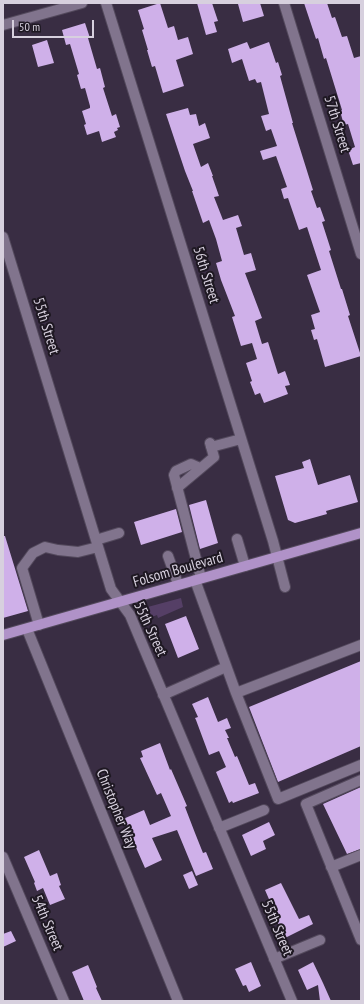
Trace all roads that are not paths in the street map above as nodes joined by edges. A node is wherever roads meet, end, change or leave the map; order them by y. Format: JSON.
{"nodes":[{"id":1,"x":82,"y":3,"type":"edge"},
{"id":2,"x":106,"y":3,"type":"edge"},
{"id":3,"x":284,"y":3,"type":"edge"},
{"id":4,"x":3,"y":25,"type":"edge"},
{"id":5,"x":3,"y":237,"type":"edge"},
{"id":6,"x":361,"y":254,"type":"edge"},
{"id":7,"x":241,"y":439,"type":"junction"},
{"id":8,"x":119,"y":533,"type":"dead end"},
{"id":9,"x":361,"y":533,"type":"edge"},
{"id":10,"x":237,"y":539,"type":"dead end"},
{"id":11,"x":97,"y":543,"type":"junction"},
{"id":12,"x":168,"y":556,"type":"dead end"},
{"id":13,"x":277,"y":556,"type":"junction"},
{"id":14,"x":245,"y":566,"type":"junction"},
{"id":15,"x":198,"y":579,"type":"junction"},
{"id":16,"x":178,"y":584,"type":"junction"},
{"id":17,"x":285,"y":587,"type":"dead end"},
{"id":18,"x":121,"y":602,"type":"junction"},
{"id":19,"x":40,"y":625,"type":"junction"},
{"id":20,"x":27,"y":629,"type":"junction"},
{"id":21,"x":3,"y":635,"type":"edge"},
{"id":22,"x":361,"y":645,"type":"edge"},
{"id":23,"x":226,"y":666,"type":"junction"},
{"id":24,"x":236,"y":693,"type":"junction"},
{"id":25,"x":163,"y":695,"type":"junction"},
{"id":26,"x":361,"y":765,"type":"edge"},
{"id":27,"x":361,"y":780,"type":"edge"},
{"id":28,"x":264,"y":810,"type":"dead end"},
{"id":29,"x":219,"y":828,"type":"junction"},
{"id":30,"x":361,"y":855,"type":"edge"},
{"id":31,"x":3,"y":857,"type":"edge"},
{"id":32,"x":331,"y":867,"type":"junction"},
{"id":33,"x":361,"y":939,"type":"edge"},
{"id":34,"x":320,"y":940,"type":"dead end"},
{"id":35,"x":274,"y":959,"type":"junction"},
{"id":36,"x":64,"y":1001,"type":"edge"},
{"id":37,"x":178,"y":1001,"type":"edge"},
{"id":38,"x":292,"y":1001,"type":"edge"}],
"edges":[{"from":1,"to":4,"type":"street"},
{"from":2,"to":7,"type":"street","name":"56th Street"},
{"from":3,"to":6,"type":"street","name":"57th Street"},
{"from":5,"to":11,"type":"street","name":"55th Street"},
{"from":7,"to":13,"type":"street","name":"56th Street"},
{"from":7,"to":15,"type":"street"},
{"from":8,"to":11,"type":"street"},
{"from":9,"to":13,"type":"main road","name":"Folsom Boulevard"},
{"from":10,"to":14,"type":"street"},
{"from":11,"to":18,"type":"street","name":"55th Street"},
{"from":11,"to":19,"type":"street"},
{"from":12,"to":16,"type":"street"},
{"from":13,"to":14,"type":"main road","name":"Folsom Boulevard"},
{"from":13,"to":17,"type":"street","name":"56th Street"},
{"from":14,"to":15,"type":"main road","name":"Folsom Boulevard"},
{"from":15,"to":16,"type":"main road","name":"Folsom Boulevard"},
{"from":15,"to":23,"type":"street"},
{"from":16,"to":18,"type":"main road","name":"Folsom Boulevard"},
{"from":18,"to":19,"type":"main road","name":"Folsom Boulevard"},
{"from":18,"to":25,"type":"street","name":"55th Street"},
{"from":19,"to":20,"type":"main road","name":"Folsom Boulevard"},
{"from":20,"to":21,"type":"main road","name":"Folsom Boulevard"},
{"from":20,"to":37,"type":"street","name":"Christopher Way"},
{"from":22,"to":24,"type":"street"},
{"from":23,"to":24,"type":"street"},
{"from":23,"to":25,"type":"street"},
{"from":24,"to":26,"type":"street"},
{"from":25,"to":29,"type":"street","name":"55th Street"},
{"from":27,"to":32,"type":"street"},
{"from":28,"to":29,"type":"street"},
{"from":29,"to":35,"type":"street","name":"55th Street"},
{"from":30,"to":32,"type":"street"},
{"from":31,"to":36,"type":"street","name":"54th Street"},
{"from":32,"to":33,"type":"street"},
{"from":34,"to":35,"type":"street"},
{"from":35,"to":38,"type":"street","name":"55th Street"}]}
